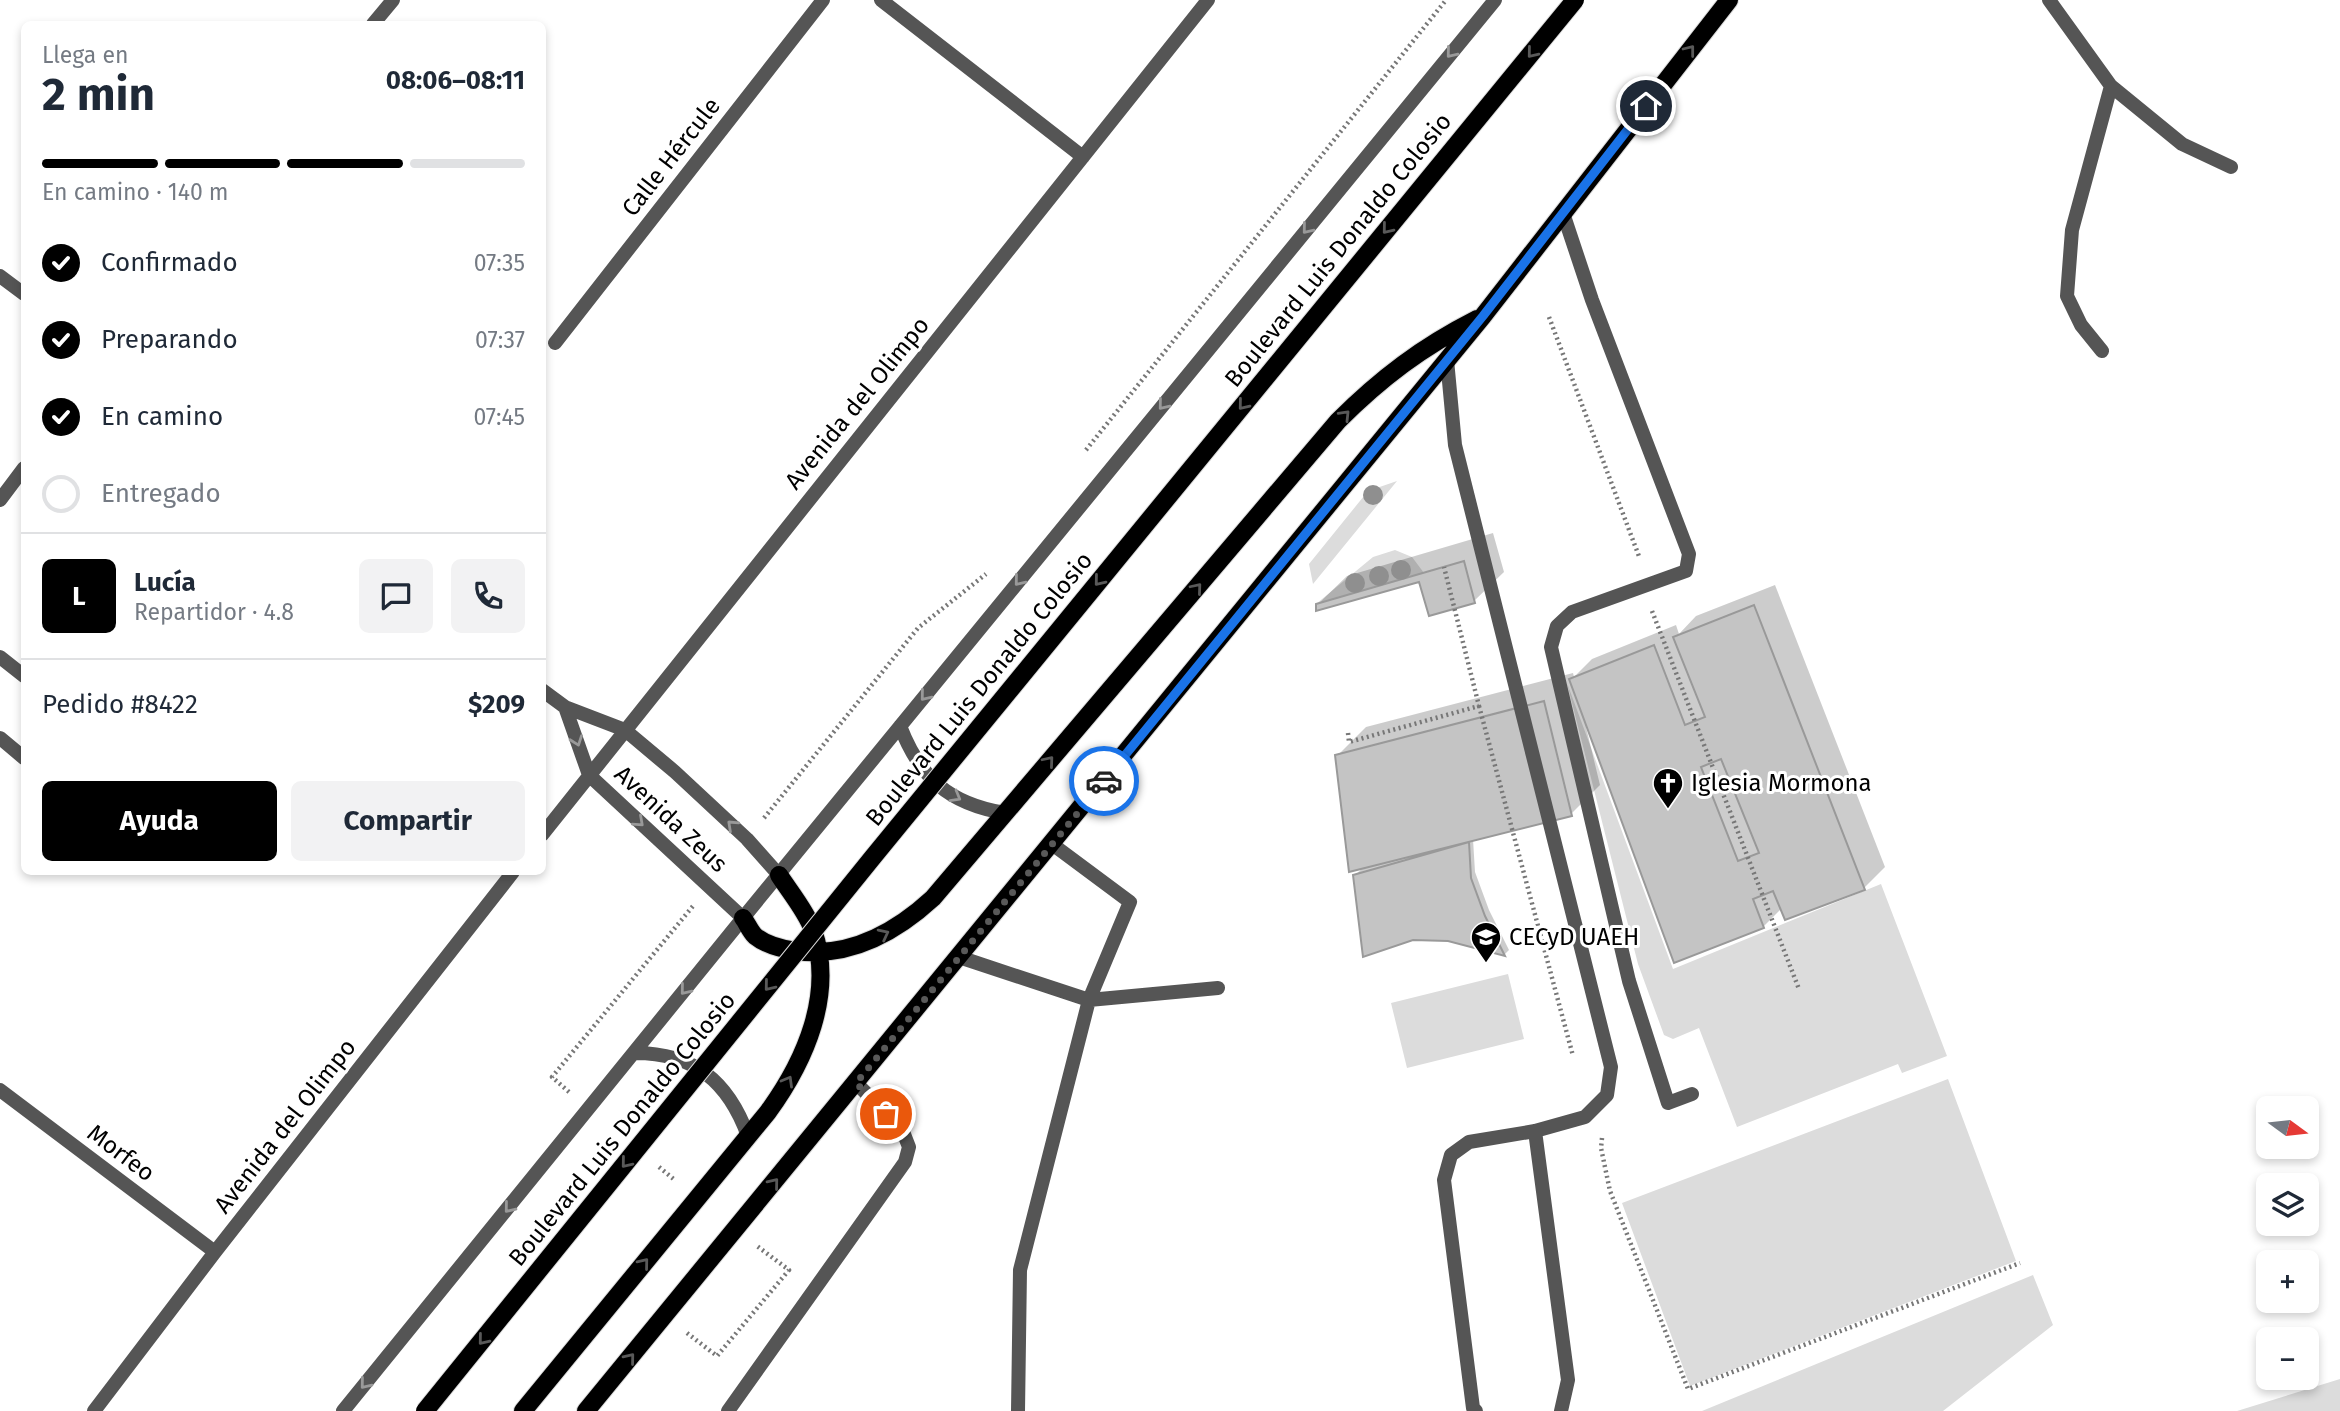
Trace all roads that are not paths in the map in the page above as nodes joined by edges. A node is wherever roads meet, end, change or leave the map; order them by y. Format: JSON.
{"nodes":[{"id":1,"x":393,"y":0,"type":"edge"},
{"id":2,"x":823,"y":0,"type":"edge"},
{"id":3,"x":881,"y":0,"type":"edge"},
{"id":4,"x":1208,"y":0,"type":"edge"},
{"id":5,"x":1494,"y":0,"type":"edge"},
{"id":6,"x":1575,"y":0,"type":"edge"},
{"id":7,"x":1729,"y":0,"type":"edge"},
{"id":8,"x":2049,"y":0,"type":"edge"},
{"id":9,"x":376,"y":21,"type":"edge"},
{"id":10,"x":2112,"y":86,"type":"junction"},
{"id":11,"x":1083,"y":157,"type":"junction"},
{"id":12,"x":2231,"y":167,"type":"dead end"},
{"id":13,"x":1563,"y":213,"type":"junction"},
{"id":14,"x":0,"y":276,"type":"edge"},
{"id":15,"x":21,"y":292,"type":"edge"},
{"id":16,"x":1483,"y":316,"type":"junction"},
{"id":17,"x":555,"y":343,"type":"dead end"},
{"id":18,"x":2102,"y":351,"type":"dead end"},
{"id":19,"x":1447,"y":360,"type":"junction"},
{"id":20,"x":21,"y":472,"type":"edge"},
{"id":21,"x":0,"y":500,"type":"edge"},
{"id":22,"x":0,"y":657,"type":"edge"},
{"id":23,"x":21,"y":674,"type":"edge"},
{"id":24,"x":546,"y":693,"type":"edge"},
{"id":25,"x":565,"y":707,"type":"junction"},
{"id":26,"x":900,"y":726,"type":"junction"},
{"id":27,"x":625,"y":730,"type":"junction"},
{"id":28,"x":0,"y":738,"type":"edge"},
{"id":29,"x":21,"y":756,"type":"edge"},
{"id":30,"x":589,"y":775,"type":"junction"},
{"id":31,"x":1005,"y":813,"type":"junction"},
{"id":32,"x":546,"y":830,"type":"edge"},
{"id":33,"x":1052,"y":844,"type":"junction"},
{"id":34,"x":511,"y":875,"type":"edge"},
{"id":35,"x":779,"y":875,"type":"junction"},
{"id":36,"x":743,"y":918,"type":"junction"},
{"id":37,"x":818,"y":951,"type":"junction"},
{"id":38,"x":960,"y":957,"type":"junction"},
{"id":39,"x":1218,"y":988,"type":"dead end"},
{"id":40,"x":1089,"y":1000,"type":"junction"},
{"id":41,"x":635,"y":1053,"type":"junction"},
{"id":42,"x":856,"y":1083,"type":"junction"},
{"id":43,"x":0,"y":1090,"type":"edge"},
{"id":44,"x":1692,"y":1094,"type":"dead end"},
{"id":45,"x":1535,"y":1131,"type":"junction"},
{"id":46,"x":748,"y":1136,"type":"junction"},
{"id":47,"x":215,"y":1252,"type":"junction"},
{"id":48,"x":94,"y":1411,"type":"edge"},
{"id":49,"x":344,"y":1411,"type":"edge"},
{"id":50,"x":425,"y":1411,"type":"edge"},
{"id":51,"x":523,"y":1411,"type":"edge"},
{"id":52,"x":586,"y":1411,"type":"edge"},
{"id":53,"x":728,"y":1411,"type":"edge"},
{"id":54,"x":1018,"y":1411,"type":"edge"},
{"id":55,"x":1476,"y":1411,"type":"edge"},
{"id":56,"x":1561,"y":1411,"type":"edge"}],
"edges":[{"from":1,"to":9,"type":"street"},
{"from":2,"to":17,"type":"street","name":"Calle Hércule"},
{"from":3,"to":11,"type":"street"},
{"from":4,"to":11,"type":"street","name":"Avenida del Olimpo"},
{"from":5,"to":26,"type":"street","one_way":true},
{"from":6,"to":50,"type":"main road","name":"Boulevard Luis Donaldo Colosio","one_way":true,"bridge":true},
{"from":13,"to":7,"type":"main road","one_way":true},
{"from":8,"to":10,"type":"street"},
{"from":10,"to":12,"type":"street"},
{"from":10,"to":18,"type":"street"},
{"from":11,"to":27,"type":"street","name":"Avenida del Olimpo"},
{"from":13,"to":16,"type":"main road"},
{"from":13,"to":44,"type":"street"},
{"from":14,"to":15,"type":"street"},
{"from":16,"to":19,"type":"main road"},
{"from":31,"to":16,"type":"main road","one_way":true},
{"from":19,"to":33,"type":"main road"},
{"from":19,"to":45,"type":"street"},
{"from":20,"to":21,"type":"street"},
{"from":22,"to":23,"type":"street"},
{"from":24,"to":25,"type":"street","name":"Avenida Zeus"},
{"from":25,"to":27,"type":"street","name":"Avenida Zeus"},
{"from":25,"to":30,"type":"street","name":"Avenida Zeus","one_way":true},
{"from":26,"to":31,"type":"street","one_way":true},
{"from":26,"to":35,"type":"street"},
{"from":27,"to":30,"type":"street","name":"Avenida del Olimpo"},
{"from":35,"to":27,"type":"street","name":"Avenida Zeus","one_way":true},
{"from":28,"to":29,"type":"street"},
{"from":30,"to":32,"type":"street","name":"Avenida del Olimpo"},
{"from":30,"to":36,"type":"street","name":"Avenida Zeus","one_way":true},
{"from":37,"to":31,"type":"main road","one_way":true},
{"from":33,"to":38,"type":"main road"},
{"from":33,"to":40,"type":"street"},
{"from":34,"to":47,"type":"street","name":"Avenida del Olimpo"},
{"from":35,"to":36,"type":"street"},
{"from":35,"to":37,"type":"main road"},
{"from":36,"to":37,"type":"main road"},
{"from":36,"to":41,"type":"street","one_way":true},
{"from":46,"to":37,"type":"main road","one_way":true},
{"from":38,"to":40,"type":"street"},
{"from":38,"to":42,"type":"main road"},
{"from":39,"to":40,"type":"street"},
{"from":40,"to":54,"type":"street"},
{"from":41,"to":46,"type":"street"},
{"from":41,"to":49,"type":"street","one_way":true},
{"from":52,"to":42,"type":"main road","one_way":true},
{"from":42,"to":53,"type":"street"},
{"from":43,"to":47,"type":"street","name":"Morfeo"},
{"from":45,"to":55,"type":"street"},
{"from":45,"to":56,"type":"street"},
{"from":51,"to":46,"type":"main road","one_way":true},
{"from":47,"to":48,"type":"street","name":"Avenida del Olimpo"}]}
